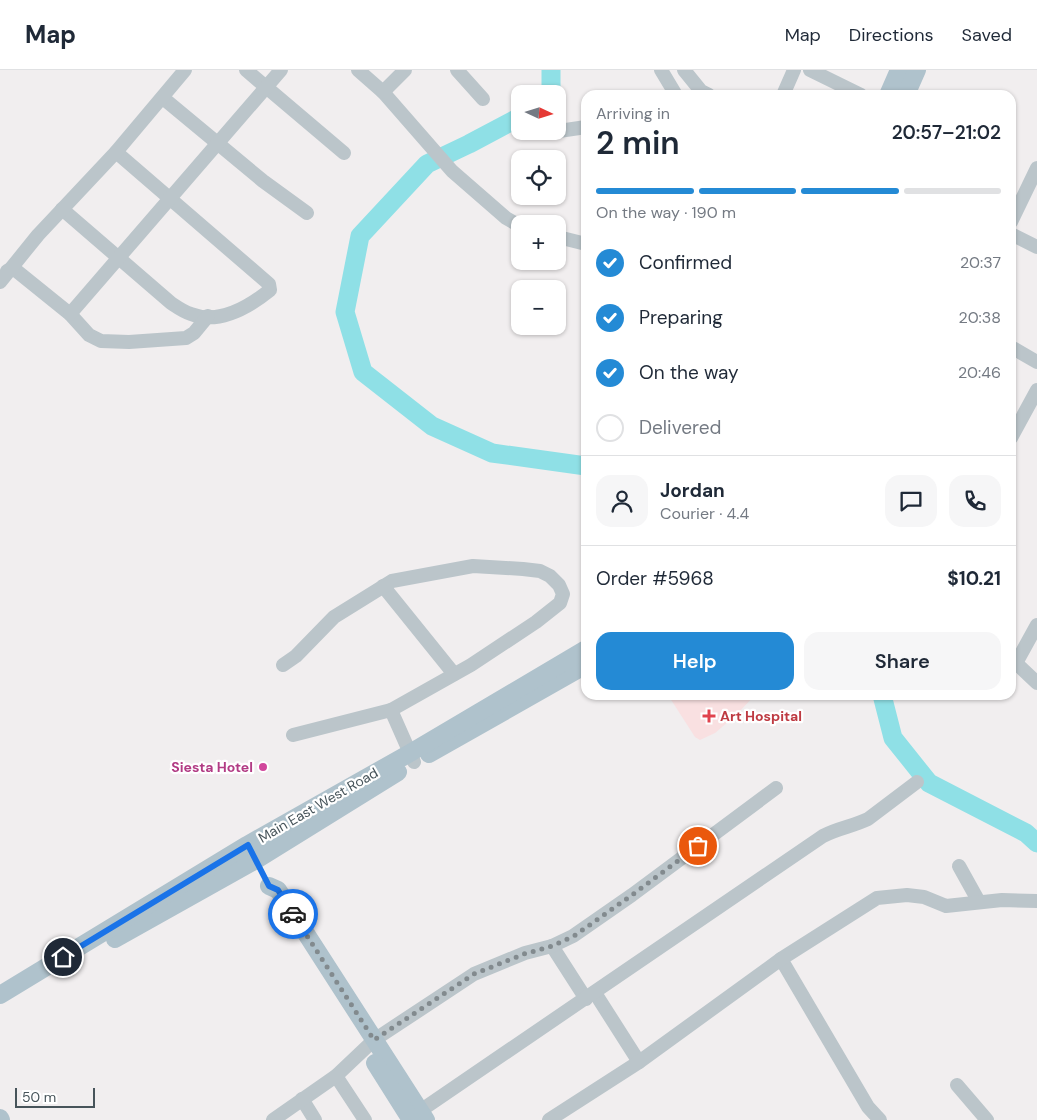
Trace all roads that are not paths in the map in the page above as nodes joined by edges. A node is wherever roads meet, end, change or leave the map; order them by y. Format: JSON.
{"nodes":[{"id":1,"x":185,"y":70,"type":"edge"},
{"id":2,"x":246,"y":70,"type":"edge"},
{"id":3,"x":281,"y":70,"type":"edge"},
{"id":4,"x":358,"y":70,"type":"edge"},
{"id":5,"x":405,"y":70,"type":"edge"},
{"id":6,"x":457,"y":70,"type":"edge"},
{"id":7,"x":660,"y":70,"type":"edge"},
{"id":8,"x":794,"y":70,"type":"edge"},
{"id":9,"x":810,"y":70,"type":"edge"},
{"id":10,"x":899,"y":70,"type":"edge"},
{"id":11,"x":917,"y":70,"type":"edge"},
{"id":12,"x":690,"y":73,"type":"edge"},
{"id":13,"x":266,"y":87,"type":"junction"},
{"id":14,"x":673,"y":90,"type":"edge"},
{"id":15,"x":700,"y":90,"type":"edge"},
{"id":16,"x":785,"y":90,"type":"edge"},
{"id":17,"x":851,"y":90,"type":"edge"},
{"id":18,"x":890,"y":90,"type":"edge"},
{"id":19,"x":908,"y":90,"type":"edge"},
{"id":20,"x":383,"y":92,"type":"junction"},
{"id":21,"x":163,"y":98,"type":"junction"},
{"id":22,"x":483,"y":99,"type":"dead end"},
{"id":23,"x":581,"y":128,"type":"edge"},
{"id":24,"x":566,"y":130,"type":"edge"},
{"id":25,"x":217,"y":143,"type":"junction"},
{"id":26,"x":116,"y":152,"type":"junction"},
{"id":27,"x":344,"y":153,"type":"dead end"},
{"id":28,"x":1037,"y":168,"type":"edge"},
{"id":29,"x":170,"y":198,"type":"junction"},
{"id":30,"x":62,"y":209,"type":"junction"},
{"id":31,"x":1016,"y":212,"type":"edge"},
{"id":32,"x":307,"y":213,"type":"dead end"},
{"id":33,"x":511,"y":221,"type":"edge"},
{"id":34,"x":1016,"y":237,"type":"edge"},
{"id":35,"x":566,"y":239,"type":"edge"},
{"id":36,"x":581,"y":243,"type":"edge"},
{"id":37,"x":1037,"y":248,"type":"edge"},
{"id":38,"x":118,"y":258,"type":"junction"},
{"id":39,"x":13,"y":268,"type":"junction"},
{"id":40,"x":0,"y":276,"type":"edge"},
{"id":41,"x":0,"y":282,"type":"edge"},
{"id":42,"x":70,"y":314,"type":"junction"},
{"id":43,"x":208,"y":316,"type":"junction"},
{"id":44,"x":1016,"y":350,"type":"edge"},
{"id":45,"x":1037,"y":362,"type":"edge"},
{"id":46,"x":1037,"y":390,"type":"edge"},
{"id":47,"x":1016,"y":429,"type":"edge"},
{"id":48,"x":383,"y":586,"type":"junction"},
{"id":49,"x":1037,"y":625,"type":"edge"},
{"id":50,"x":581,"y":652,"type":"edge"},
{"id":51,"x":1016,"y":656,"type":"edge"},
{"id":52,"x":1016,"y":661,"type":"edge"},
{"id":53,"x":283,"y":665,"type":"dead end"},
{"id":54,"x":581,"y":668,"type":"edge"},
{"id":55,"x":454,"y":674,"type":"junction"},
{"id":56,"x":1037,"y":683,"type":"edge"},
{"id":57,"x":391,"y":710,"type":"junction"},
{"id":58,"x":459,"y":731,"type":"junction"},
{"id":59,"x":293,"y":735,"type":"dead end"},
{"id":60,"x":412,"y":758,"type":"junction"},
{"id":61,"x":916,"y":782,"type":"dead end"},
{"id":62,"x":776,"y":788,"type":"dead end"},
{"id":63,"x":252,"y":852,"type":"junction"},
{"id":64,"x":959,"y":866,"type":"dead end"},
{"id":65,"x":1037,"y":901,"type":"edge"},
{"id":66,"x":978,"y":902,"type":"junction"},
{"id":67,"x":552,"y":946,"type":"junction"},
{"id":68,"x":781,"y":959,"type":"junction"},
{"id":69,"x":0,"y":995,"type":"edge"},
{"id":70,"x":590,"y":996,"type":"junction"},
{"id":71,"x":0,"y":1007,"type":"edge"},
{"id":72,"x":370,"y":1044,"type":"junction"},
{"id":73,"x":639,"y":1062,"type":"junction"},
{"id":74,"x":336,"y":1076,"type":"junction"},
{"id":75,"x":957,"y":1085,"type":"dead end"},
{"id":76,"x":302,"y":1100,"type":"junction"},
{"id":77,"x":419,"y":1117,"type":"edge"},
{"id":78,"x":273,"y":1120,"type":"edge"},
{"id":79,"x":315,"y":1120,"type":"edge"},
{"id":80,"x":365,"y":1120,"type":"edge"},
{"id":81,"x":548,"y":1120,"type":"edge"},
{"id":82,"x":880,"y":1120,"type":"edge"},
{"id":83,"x":987,"y":1120,"type":"edge"}],
"edges":[{"from":1,"to":21,"type":"street"},
{"from":2,"to":13,"type":"street"},
{"from":3,"to":13,"type":"street"},
{"from":4,"to":20,"type":"street"},
{"from":5,"to":20,"type":"street"},
{"from":6,"to":22,"type":"street"},
{"from":7,"to":14,"type":"street"},
{"from":8,"to":16,"type":"street"},
{"from":9,"to":17,"type":"street"},
{"from":10,"to":18,"type":"main road"},
{"from":11,"to":19,"type":"main road"},
{"from":12,"to":15,"type":"street"},
{"from":13,"to":25,"type":"street"},
{"from":13,"to":27,"type":"street"},
{"from":20,"to":33,"type":"street"},
{"from":21,"to":25,"type":"street"},
{"from":21,"to":26,"type":"street"},
{"from":23,"to":24,"type":"street"},
{"from":25,"to":29,"type":"street"},
{"from":25,"to":32,"type":"street"},
{"from":26,"to":29,"type":"street"},
{"from":26,"to":30,"type":"street"},
{"from":28,"to":31,"type":"street"},
{"from":29,"to":38,"type":"street"},
{"from":29,"to":43,"type":"street"},
{"from":30,"to":38,"type":"street"},
{"from":30,"to":39,"type":"street"},
{"from":34,"to":37,"type":"street"},
{"from":35,"to":36,"type":"street"},
{"from":38,"to":42,"type":"street"},
{"from":38,"to":43,"type":"street"},
{"from":39,"to":40,"type":"street"},
{"from":39,"to":41,"type":"street"},
{"from":39,"to":42,"type":"street"},
{"from":42,"to":43,"type":"street"},
{"from":44,"to":45,"type":"street"},
{"from":46,"to":47,"type":"street"},
{"from":48,"to":53,"type":"street"},
{"from":48,"to":55,"type":"street"},
{"from":48,"to":55,"type":"street"},
{"from":49,"to":51,"type":"street"},
{"from":50,"to":58,"type":"main road","name":"Main East West Road"},
{"from":52,"to":56,"type":"street"},
{"from":54,"to":58,"type":"main road","name":"Main East West Road"},
{"from":55,"to":57,"type":"street"},
{"from":57,"to":59,"type":"street"},
{"from":57,"to":60,"type":"street"},
{"from":58,"to":60,"type":"main road","name":"Main East West Road"},
{"from":60,"to":63,"type":"main road","name":"Main East West Road"},
{"from":61,"to":70,"type":"street"},
{"from":62,"to":67,"type":"street"},
{"from":63,"to":69,"type":"main road","name":"Main East West Road"},
{"from":63,"to":71,"type":"main road","name":"Main East West Road"},
{"from":63,"to":72,"type":"main road"},
{"from":64,"to":66,"type":"street"},
{"from":65,"to":66,"type":"street"},
{"from":66,"to":68,"type":"street"},
{"from":67,"to":70,"type":"street"},
{"from":67,"to":72,"type":"street"},
{"from":68,"to":73,"type":"street"},
{"from":68,"to":82,"type":"street"},
{"from":70,"to":73,"type":"street"},
{"from":70,"to":77,"type":"street"},
{"from":72,"to":74,"type":"street"},
{"from":72,"to":77,"type":"main road"},
{"from":73,"to":81,"type":"street"},
{"from":74,"to":76,"type":"street"},
{"from":74,"to":80,"type":"street"},
{"from":75,"to":83,"type":"street"},
{"from":76,"to":78,"type":"street"},
{"from":76,"to":79,"type":"street"}]}
